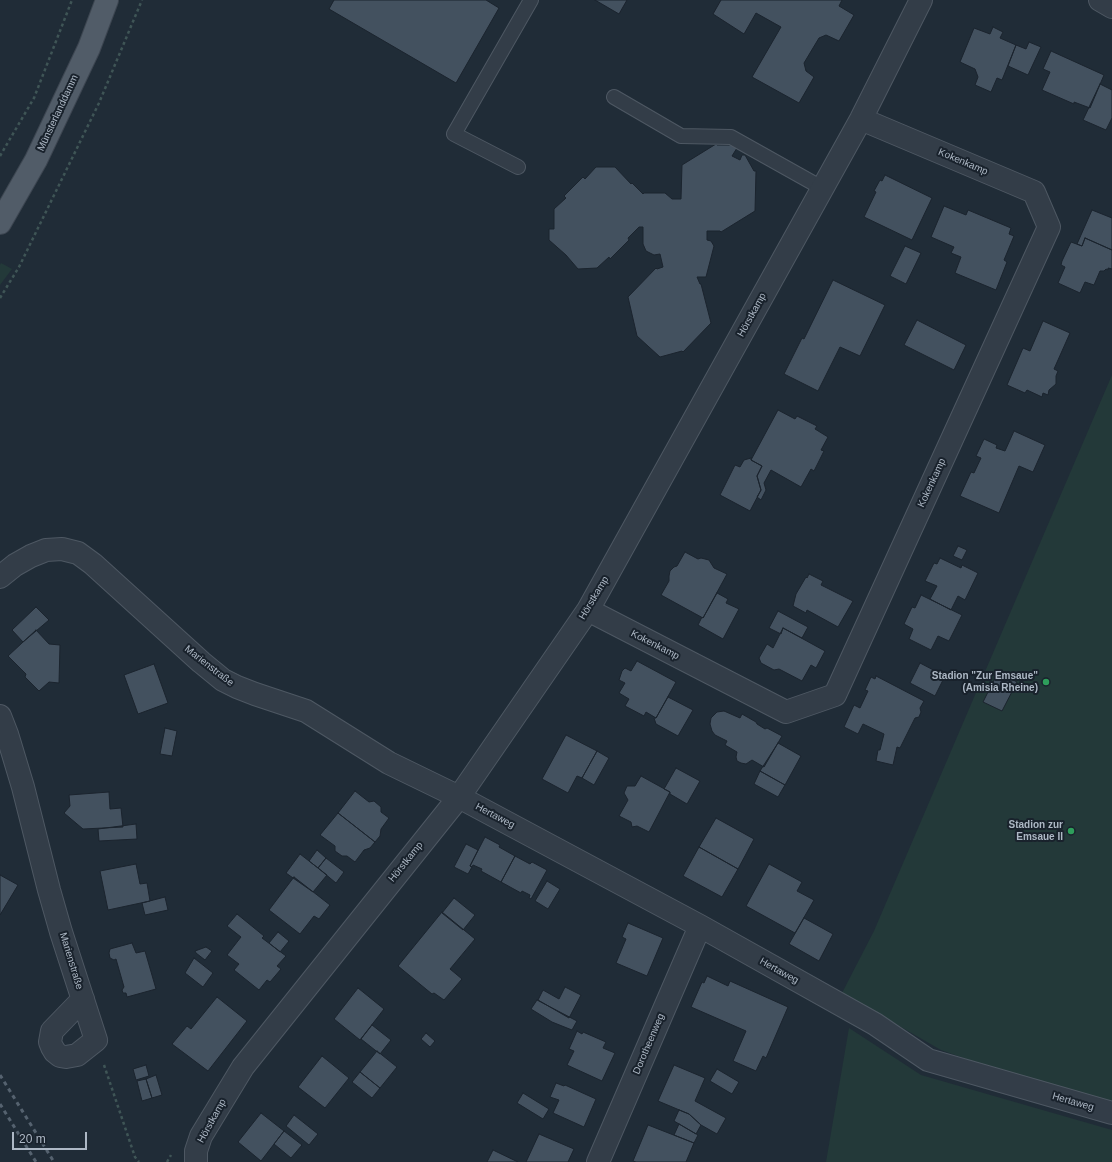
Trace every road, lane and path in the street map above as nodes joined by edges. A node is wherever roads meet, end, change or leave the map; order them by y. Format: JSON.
{"nodes":[{"id":1,"x":72,"y":0,"type":"edge"},
{"id":2,"x":107,"y":0,"type":"edge"},
{"id":3,"x":142,"y":0,"type":"edge"},
{"id":4,"x":530,"y":0,"type":"edge"},
{"id":5,"x":921,"y":0,"type":"edge"},
{"id":6,"x":1100,"y":0,"type":"edge"},
{"id":7,"x":1112,"y":7,"type":"edge"},
{"id":8,"x":614,"y":97,"type":"dead end"},
{"id":9,"x":861,"y":118,"type":"junction"},
{"id":10,"x":0,"y":156,"type":"edge"},
{"id":11,"x":518,"y":167,"type":"dead end"},
{"id":12,"x":822,"y":188,"type":"junction"},
{"id":13,"x":0,"y":223,"type":"edge"},
{"id":14,"x":0,"y":298,"type":"edge"},
{"id":15,"x":0,"y":577,"type":"edge"},
{"id":16,"x":588,"y":610,"type":"junction"},
{"id":17,"x":0,"y":716,"type":"edge"},
{"id":18,"x":459,"y":797,"type":"junction"},
{"id":19,"x":700,"y":926,"type":"junction"},
{"id":20,"x":83,"y":999,"type":"junction"},
{"id":21,"x":96,"y":1040,"type":"junction"},
{"id":22,"x":1112,"y":1113,"type":"edge"},
{"id":23,"x":196,"y":1156,"type":"edge"},
{"id":24,"x":139,"y":1162,"type":"edge"},
{"id":25,"x":598,"y":1162,"type":"edge"}],
"edges":[{"from":1,"to":10,"type":"path"},
{"from":2,"to":13,"type":"main road","name":"Münsterlanddamm"},
{"from":3,"to":14,"type":"path"},
{"from":4,"to":11,"type":"lane"},
{"from":5,"to":9,"type":"street","name":"Hörstkamp"},
{"from":6,"to":7,"type":"street"},
{"from":8,"to":12,"type":"lane"},
{"from":9,"to":12,"type":"street","name":"Hörstkamp"},
{"from":9,"to":16,"type":"street","name":"Kokenkamp"},
{"from":12,"to":16,"type":"street","name":"Hörstkamp"},
{"from":15,"to":18,"type":"street","name":"Marienstraße"},
{"from":16,"to":18,"type":"street","name":"Hörstkamp"},
{"from":17,"to":20,"type":"street","name":"Marienstraße"},
{"from":18,"to":19,"type":"street","name":"Hertaweg"},
{"from":18,"to":23,"type":"street","name":"Hörstkamp"},
{"from":19,"to":22,"type":"street","name":"Hertaweg"},
{"from":19,"to":25,"type":"street","name":"Dorotheenweg"},
{"from":20,"to":21,"type":"street","name":"Marienstraße"},
{"from":20,"to":21,"type":"street","name":"Marienstraße"},
{"from":21,"to":24,"type":"path"}]}
